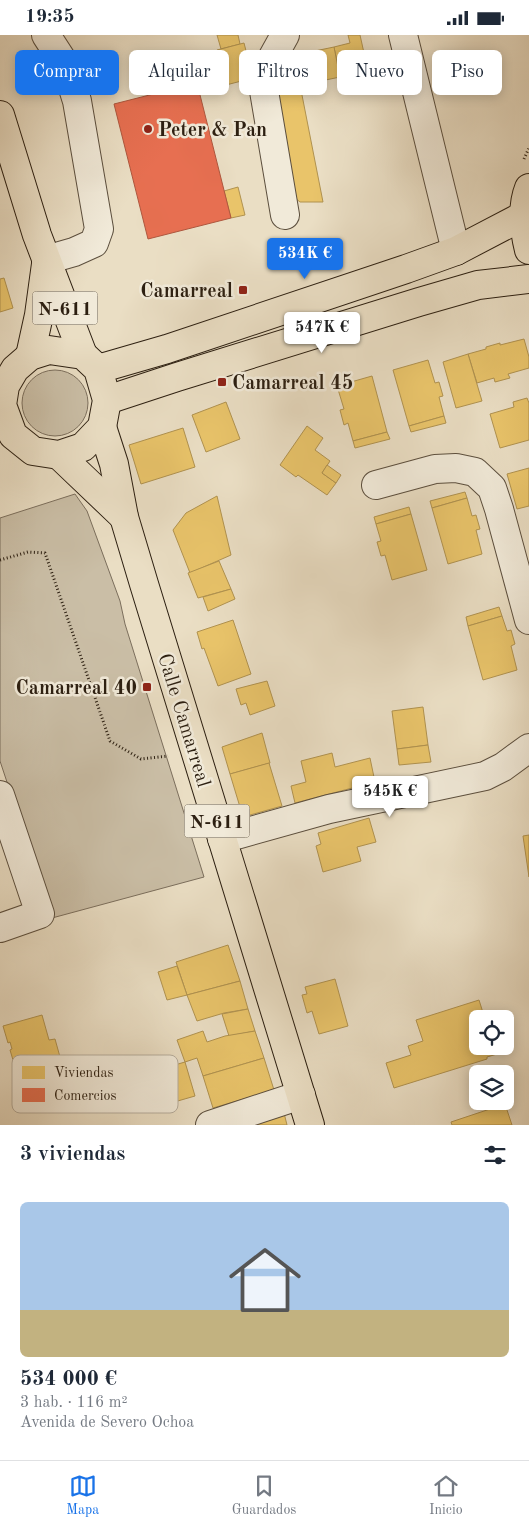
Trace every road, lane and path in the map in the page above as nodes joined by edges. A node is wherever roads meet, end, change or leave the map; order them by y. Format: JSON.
{"nodes":[{"id":1,"x":46,"y":35,"type":"edge"},
{"id":2,"x":285,"y":35,"type":"edge"},
{"id":3,"x":403,"y":35,"type":"edge"},
{"id":4,"x":0,"y":115,"type":"edge"},
{"id":5,"x":529,"y":188,"type":"edge"},
{"id":6,"x":285,"y":215,"type":"dead end"},
{"id":7,"x":523,"y":216,"type":"junction"},
{"id":8,"x":529,"y":250,"type":"edge"},
{"id":9,"x":456,"y":251,"type":"junction"},
{"id":10,"x":46,"y":260,"type":"junction"},
{"id":11,"x":529,"y":279,"type":"edge"},
{"id":12,"x":30,"y":356,"type":"junction"},
{"id":13,"x":90,"y":362,"type":"junction"},
{"id":14,"x":108,"y":400,"type":"junction"},
{"id":15,"x":1,"y":405,"type":"edge"},
{"id":16,"x":102,"y":427,"type":"junction"},
{"id":17,"x":7,"y":437,"type":"edge"},
{"id":18,"x":59,"y":455,"type":"junction"},
{"id":19,"x":376,"y":485,"type":"dead end"},
{"id":20,"x":124,"y":517,"type":"junction"},
{"id":21,"x":0,"y":560,"type":"edge"},
{"id":22,"x":529,"y":619,"type":"edge"},
{"id":23,"x":529,"y":748,"type":"edge"},
{"id":24,"x":196,"y":754,"type":"junction"},
{"id":25,"x":0,"y":795,"type":"edge"},
{"id":26,"x":222,"y":839,"type":"junction"},
{"id":27,"x":0,"y":928,"type":"edge"},
{"id":28,"x":301,"y":1095,"type":"junction"},
{"id":29,"x":210,"y":1125,"type":"edge"},
{"id":30,"x":310,"y":1125,"type":"edge"}],
"edges":[{"from":1,"to":10,"type":"street"},
{"from":2,"to":6,"type":"street"},
{"from":3,"to":9,"type":"street"},
{"from":4,"to":10,"type":"main road","number":"N-611"},
{"from":5,"to":7,"type":"main road"},
{"from":7,"to":8,"type":"main road"},
{"from":7,"to":9,"type":"main road"},
{"from":9,"to":13,"type":"main road"},
{"from":10,"to":12,"type":"main road","number":"N-611"},
{"from":10,"to":13,"type":"main road","number":"N-611"},
{"from":11,"to":14,"type":"main road"},
{"from":12,"to":13,"type":"main road","number":"N-611"},
{"from":12,"to":15,"type":"main road"},
{"from":13,"to":14,"type":"main road","number":"N-611"},
{"from":14,"to":16,"type":"main road"},
{"from":15,"to":17,"type":"main road"},
{"from":16,"to":18,"type":"main road"},
{"from":16,"to":20,"type":"main road","number":"N-611"},
{"from":17,"to":18,"type":"main road"},
{"from":18,"to":20,"type":"main road","number":"N-611"},
{"from":19,"to":22,"type":"street"},
{"from":20,"to":24,"type":"main road","name":"Calle Camarreal","number":"N-611"},
{"from":21,"to":24,"type":"path"},
{"from":23,"to":26,"type":"street"},
{"from":24,"to":26,"type":"main road","name":"Calle Camarreal","number":"N-611"},
{"from":25,"to":27,"type":"street"},
{"from":26,"to":28,"type":"main road","name":"Calle Camarreal","number":"N-611"},
{"from":28,"to":29,"type":"street"},
{"from":28,"to":30,"type":"main road","name":"Calle Camarreal","number":"N-611"}]}
